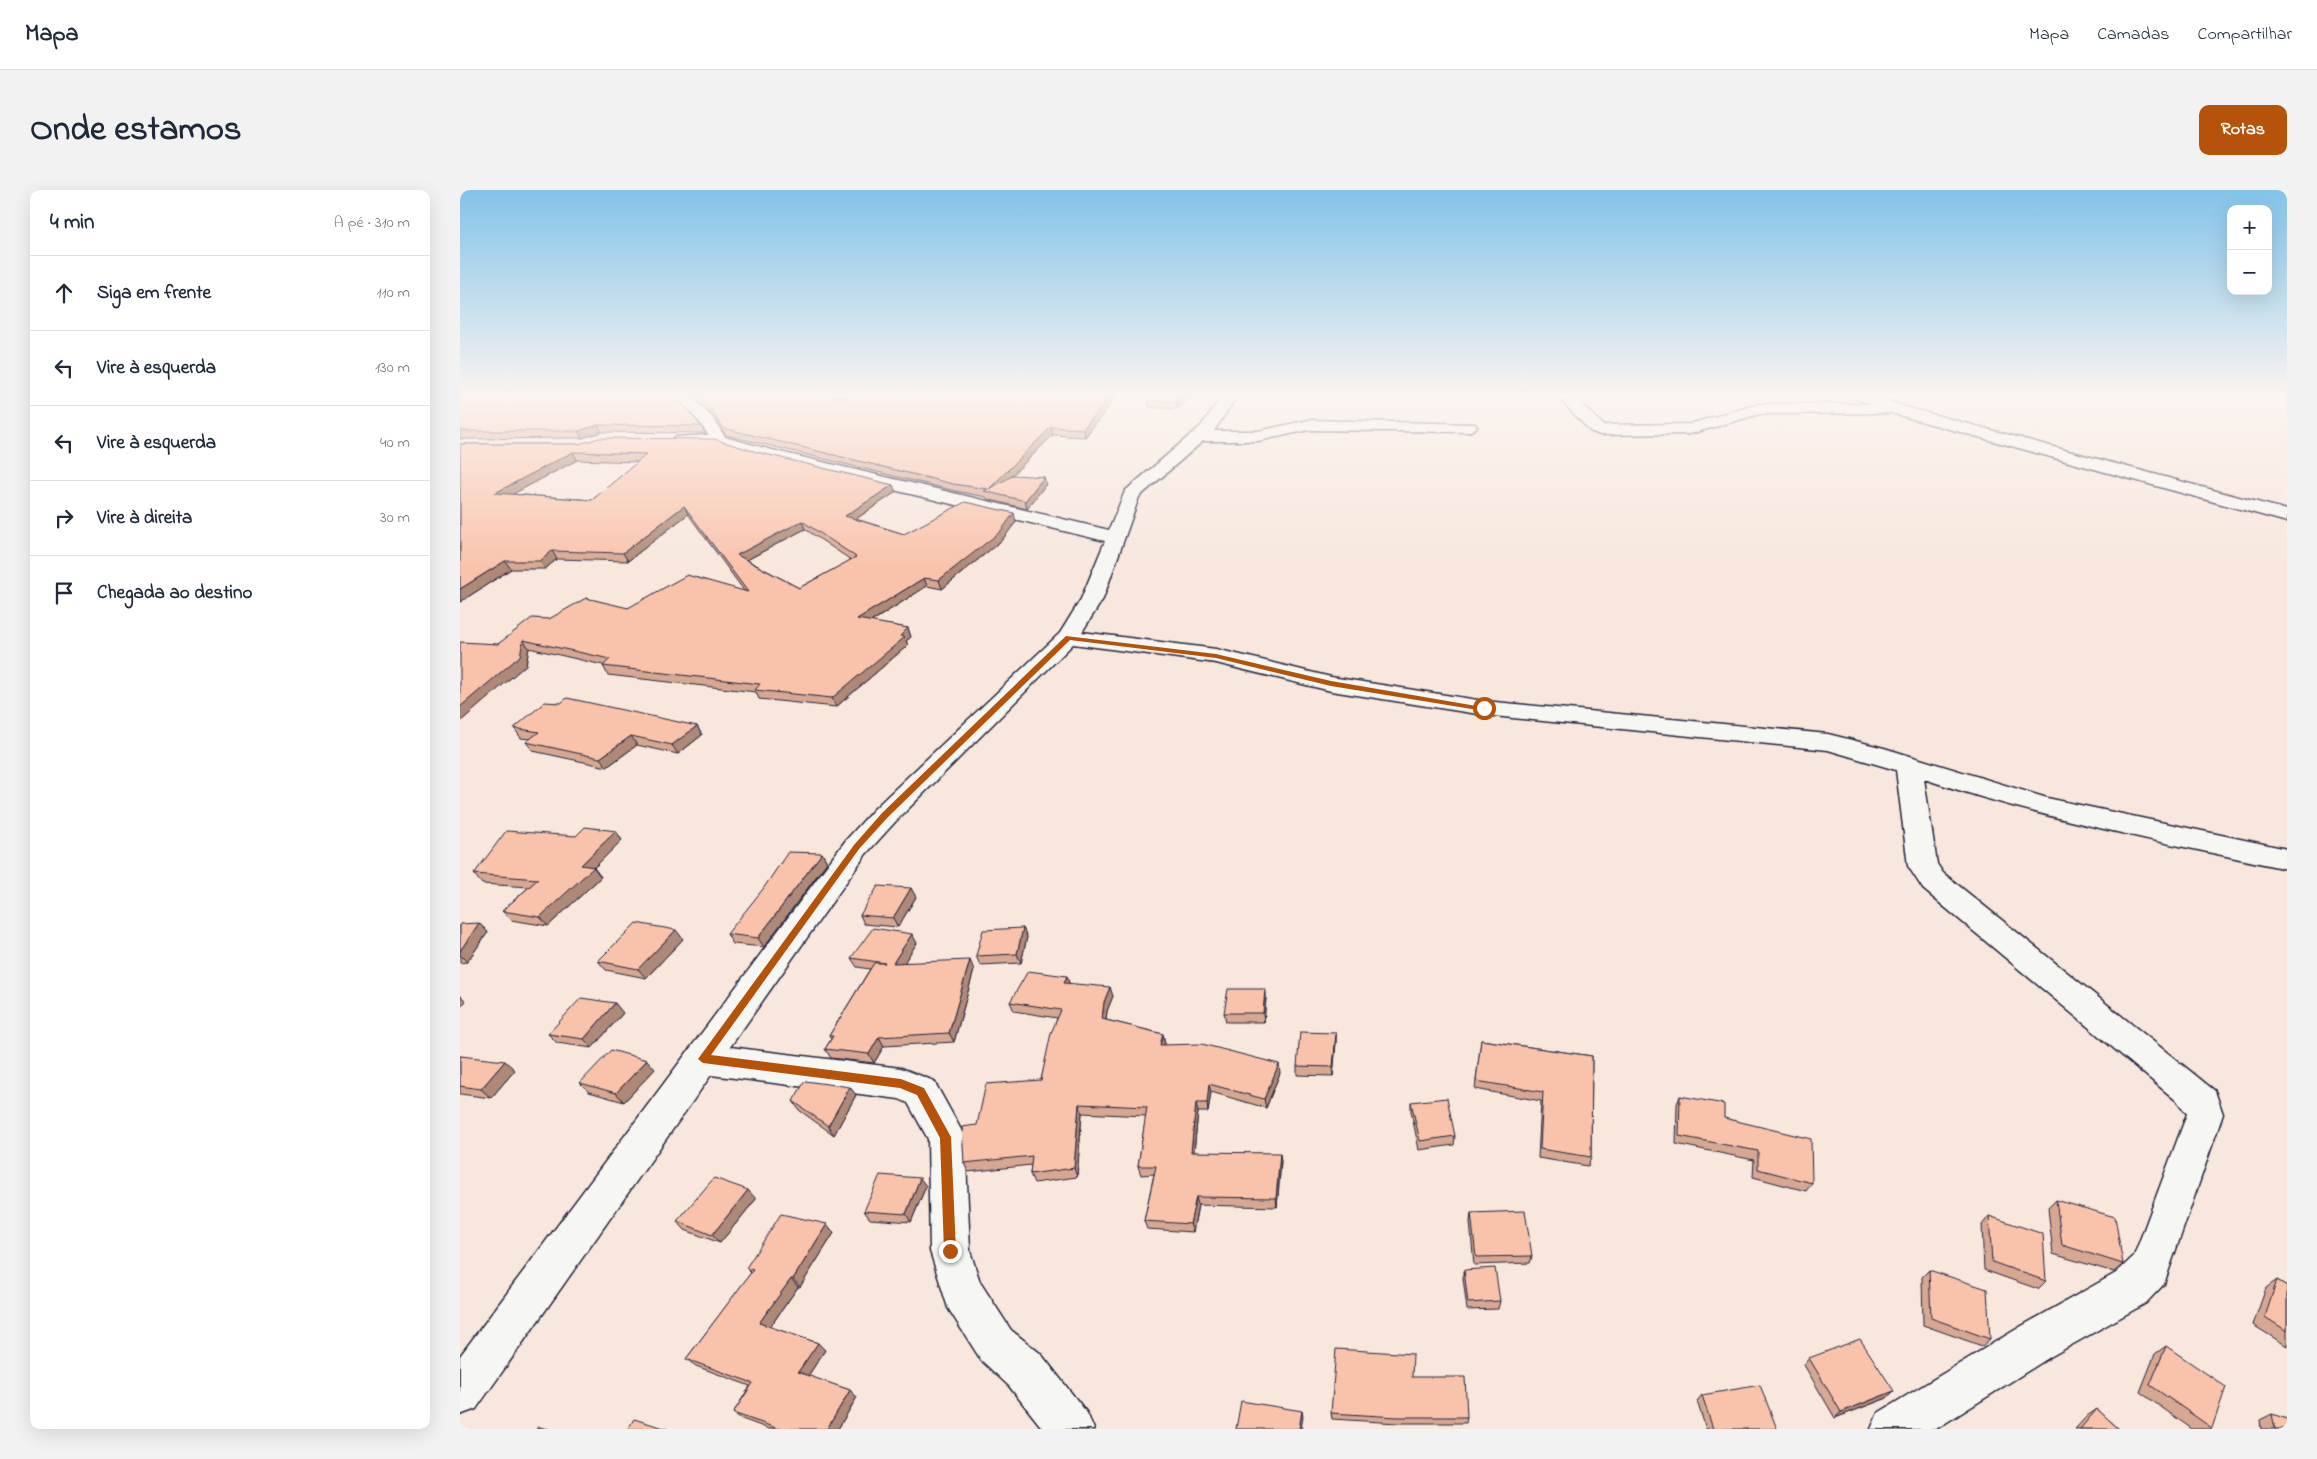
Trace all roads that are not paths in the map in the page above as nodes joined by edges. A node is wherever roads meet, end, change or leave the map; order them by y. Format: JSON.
{"nodes":[{"id":1,"x":766,"y":454,"type":"edge"},
{"id":2,"x":1179,"y":454,"type":"edge"},
{"id":3,"x":2060,"y":454,"type":"edge"},
{"id":4,"x":2287,"y":516,"type":"edge"},
{"id":5,"x":1116,"y":538,"type":"junction"},
{"id":6,"x":1068,"y":638,"type":"junction"},
{"id":7,"x":1909,"y":765,"type":"junction"},
{"id":8,"x":2287,"y":858,"type":"edge"},
{"id":9,"x":703,"y":1059,"type":"junction"},
{"id":10,"x":460,"y":1393,"type":"edge"},
{"id":11,"x":1071,"y":1429,"type":"edge"},
{"id":12,"x":1894,"y":1429,"type":"edge"}],
"edges":[{"from":1,"to":5,"type":"street"},
{"from":2,"to":5,"type":"street"},
{"from":3,"to":4,"type":"street"},
{"from":5,"to":6,"type":"street"},
{"from":6,"to":7,"type":"street"},
{"from":6,"to":9,"type":"street"},
{"from":7,"to":8,"type":"street"},
{"from":7,"to":12,"type":"street"},
{"from":9,"to":10,"type":"street"},
{"from":9,"to":11,"type":"street"}]}
